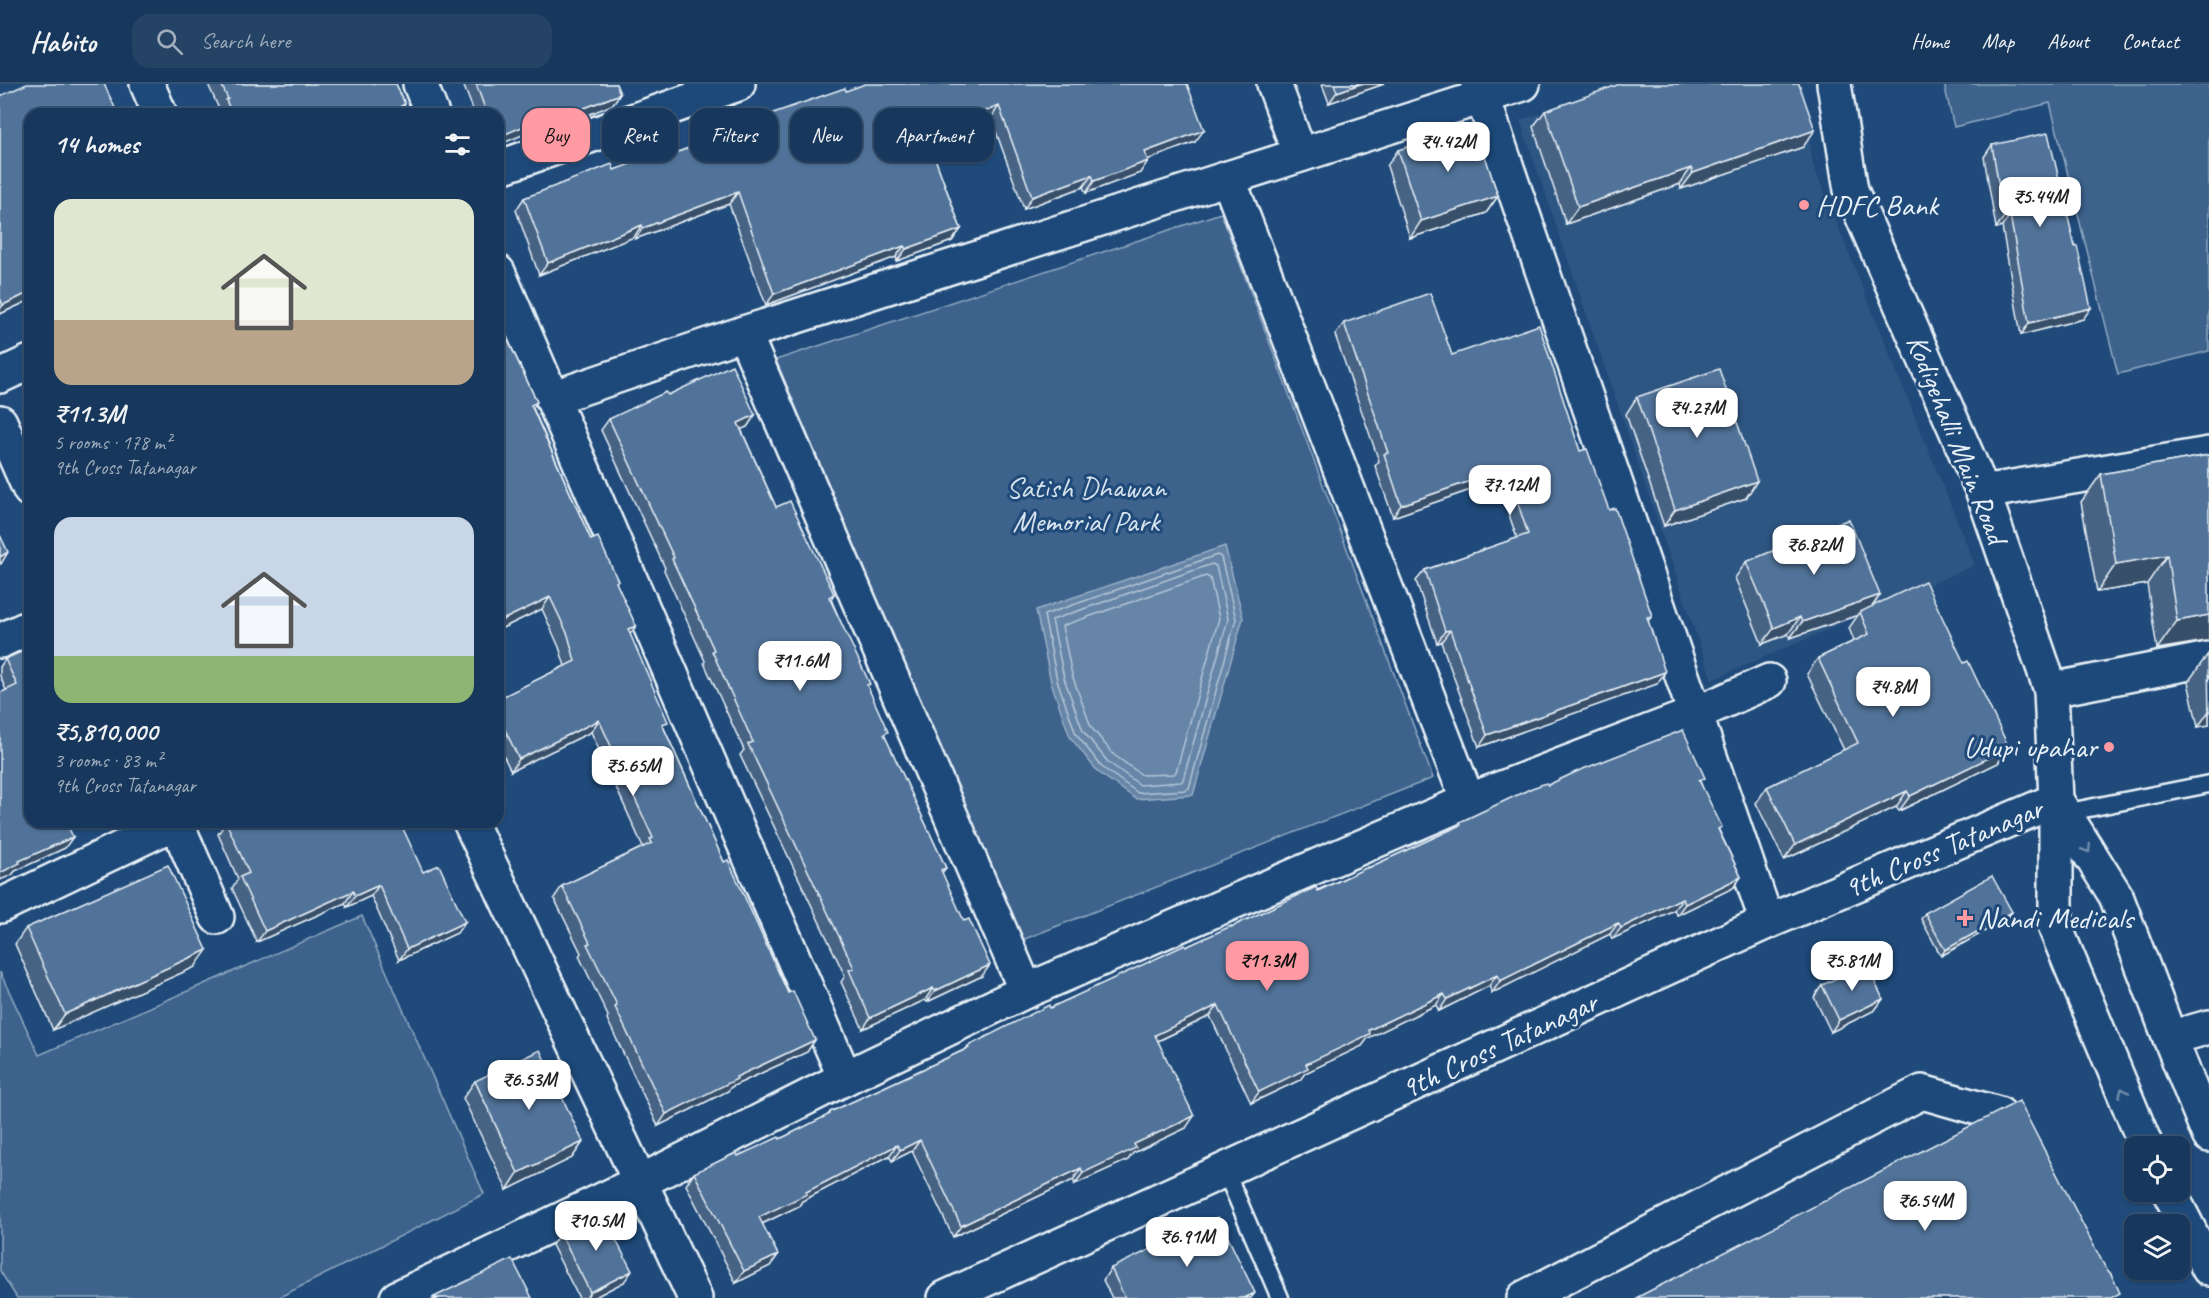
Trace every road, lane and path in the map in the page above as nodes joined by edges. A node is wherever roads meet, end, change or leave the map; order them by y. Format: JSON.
{"nodes":[{"id":1,"x":147,"y":84,"type":"edge"},
{"id":2,"x":420,"y":84,"type":"edge"},
{"id":3,"x":738,"y":84,"type":"edge"},
{"id":4,"x":1274,"y":84,"type":"edge"},
{"id":5,"x":1523,"y":84,"type":"edge"},
{"id":6,"x":1834,"y":84,"type":"edge"},
{"id":7,"x":1480,"y":91,"type":"edge"},
{"id":8,"x":157,"y":108,"type":"edge"},
{"id":9,"x":430,"y":108,"type":"edge"},
{"id":10,"x":1300,"y":155,"type":"junction"},
{"id":11,"x":504,"y":166,"type":"edge"},
{"id":12,"x":1228,"y":178,"type":"junction"},
{"id":13,"x":504,"y":286,"type":"edge"},
{"id":14,"x":744,"y":333,"type":"junction"},
{"id":15,"x":24,"y":365,"type":"edge"},
{"id":16,"x":0,"y":376,"type":"edge"},
{"id":17,"x":552,"y":398,"type":"junction"},
{"id":18,"x":0,"y":422,"type":"edge"},
{"id":19,"x":2209,"y":454,"type":"edge"},
{"id":20,"x":24,"y":476,"type":"edge"},
{"id":21,"x":1983,"y":492,"type":"junction"},
{"id":22,"x":24,"y":630,"type":"edge"},
{"id":23,"x":0,"y":641,"type":"edge"},
{"id":24,"x":2209,"y":659,"type":"edge"},
{"id":25,"x":1769,"y":681,"type":"dead end"},
{"id":26,"x":2051,"y":690,"type":"junction"},
{"id":27,"x":1695,"y":714,"type":"junction"},
{"id":28,"x":2209,"y":784,"type":"edge"},
{"id":29,"x":1468,"y":801,"type":"junction"},
{"id":30,"x":2060,"y":806,"type":"junction"},
{"id":31,"x":163,"y":828,"type":"edge"},
{"id":32,"x":179,"y":828,"type":"edge"},
{"id":33,"x":473,"y":828,"type":"edge"},
{"id":34,"x":0,"y":906,"type":"edge"},
{"id":35,"x":217,"y":917,"type":"dead end"},
{"id":36,"x":1767,"y":922,"type":"junction"},
{"id":37,"x":1026,"y":991,"type":"junction"},
{"id":38,"x":2209,"y":1027,"type":"edge"},
{"id":39,"x":2170,"y":1038,"type":"junction"},
{"id":40,"x":845,"y":1078,"type":"junction"},
{"id":41,"x":2209,"y":1134,"type":"edge"},
{"id":42,"x":2142,"y":1136,"type":"edge"},
{"id":43,"x":1225,"y":1170,"type":"junction"},
{"id":44,"x":2031,"y":1175,"type":"edge"},
{"id":45,"x":640,"y":1182,"type":"junction"},
{"id":46,"x":2175,"y":1202,"type":"edge"},
{"id":47,"x":2209,"y":1269,"type":"edge"},
{"id":48,"x":397,"y":1298,"type":"edge"},
{"id":49,"x":695,"y":1298,"type":"edge"},
{"id":50,"x":945,"y":1298,"type":"edge"},
{"id":51,"x":1280,"y":1298,"type":"edge"},
{"id":52,"x":1524,"y":1298,"type":"edge"}],
"edges":[{"from":1,"to":8,"type":"street"},
{"from":2,"to":9,"type":"street"},
{"from":3,"to":11,"type":"street"},
{"from":4,"to":10,"type":"street"},
{"from":5,"to":7,"type":"street"},
{"from":6,"to":21,"type":"street","name":"Kodigehalli Main Road"},
{"from":7,"to":10,"type":"street"},
{"from":7,"to":27,"type":"street"},
{"from":10,"to":12,"type":"street"},
{"from":12,"to":14,"type":"street"},
{"from":12,"to":29,"type":"street"},
{"from":13,"to":17,"type":"street"},
{"from":14,"to":17,"type":"street"},
{"from":14,"to":37,"type":"street"},
{"from":15,"to":16,"type":"street"},
{"from":17,"to":40,"type":"street"},
{"from":18,"to":20,"type":"street"},
{"from":19,"to":21,"type":"street"},
{"from":21,"to":26,"type":"street","name":"Kodigehalli Main Road"},
{"from":22,"to":23,"type":"street"},
{"from":24,"to":26,"type":"street"},
{"from":25,"to":27,"type":"street"},
{"from":26,"to":30,"type":"street","name":"Kodigehalli Main Road"},
{"from":27,"to":29,"type":"street"},
{"from":27,"to":36,"type":"street"},
{"from":28,"to":30,"type":"lane"},
{"from":29,"to":37,"type":"street"},
{"from":30,"to":36,"type":"street","name":"9th Cross Tatanagar"},
{"from":30,"to":39,"type":"street","name":"Kodigehalli Main Road","one_way":true},
{"from":42,"to":30,"type":"street","name":"Kodigehalli Main Road","one_way":true},
{"from":31,"to":34,"type":"street"},
{"from":32,"to":35,"type":"street"},
{"from":33,"to":45,"type":"street"},
{"from":36,"to":43,"type":"street","name":"9th Cross Tatanagar"},
{"from":37,"to":40,"type":"street"},
{"from":38,"to":39,"type":"street"},
{"from":39,"to":41,"type":"street","name":"Kodigehalli Main Road"},
{"from":40,"to":45,"type":"street"},
{"from":43,"to":50,"type":"street","name":"9th Cross Tatanagar"},
{"from":43,"to":51,"type":"lane"},
{"from":44,"to":52,"type":"street"},
{"from":45,"to":48,"type":"street"},
{"from":45,"to":49,"type":"street"},
{"from":46,"to":47,"type":"street"}]}
